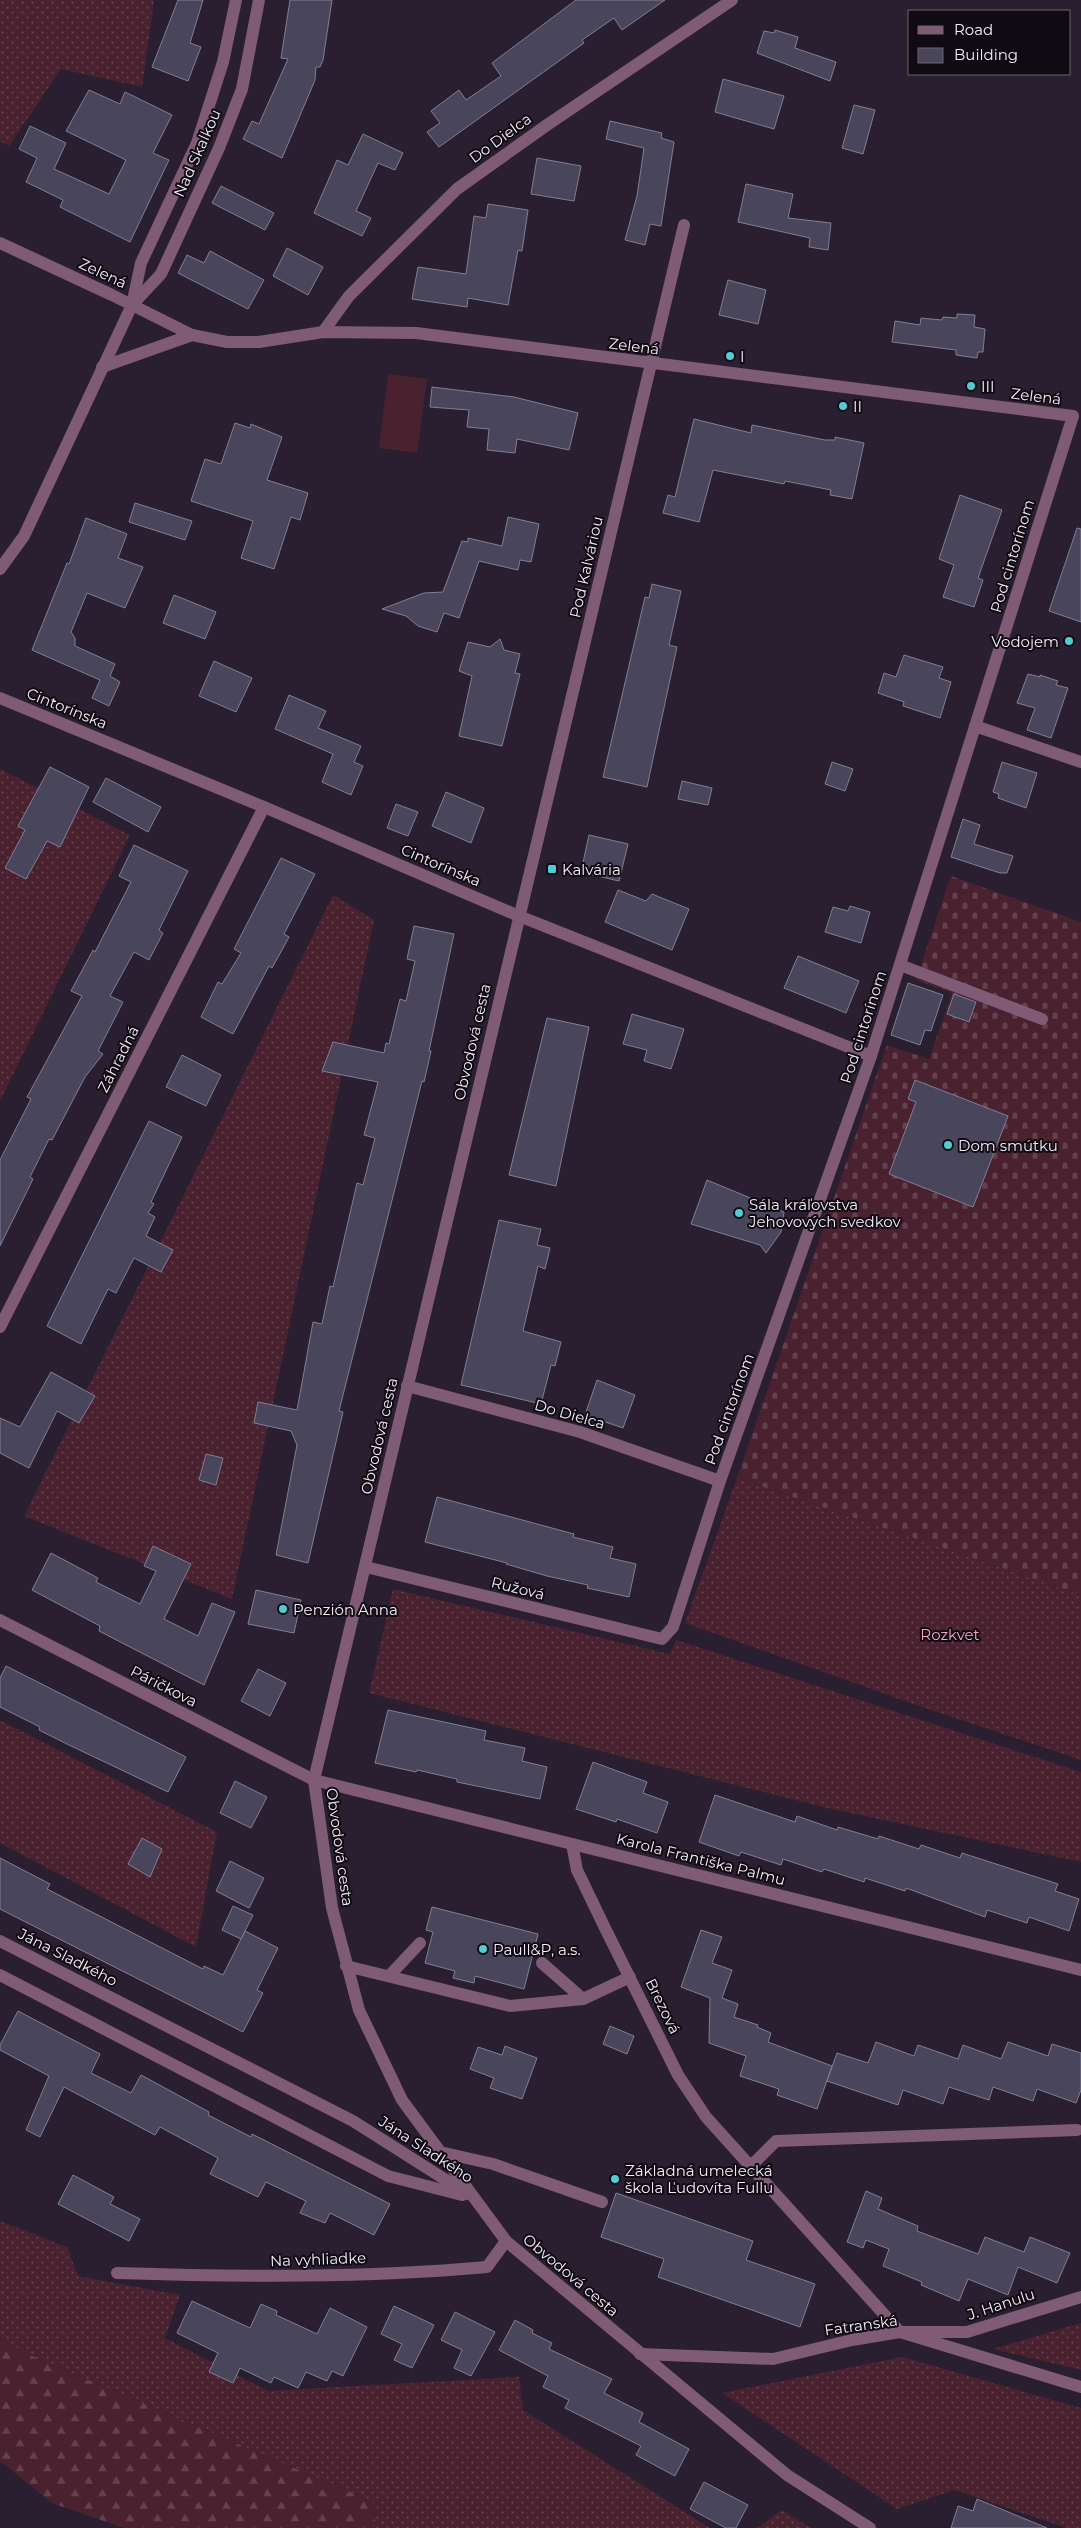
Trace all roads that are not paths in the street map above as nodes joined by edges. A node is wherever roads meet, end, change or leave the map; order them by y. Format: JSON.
{"nodes":[{"id":1,"x":236,"y":0,"type":"edge"},
{"id":2,"x":259,"y":0,"type":"edge"},
{"id":3,"x":727,"y":1,"type":"edge"},
{"id":4,"x":684,"y":225,"type":"dead end"},
{"id":5,"x":0,"y":243,"type":"edge"},
{"id":6,"x":132,"y":305,"type":"junction"},
{"id":7,"x":324,"y":332,"type":"junction"},
{"id":8,"x":192,"y":336,"type":"junction"},
{"id":9,"x":652,"y":364,"type":"junction"},
{"id":10,"x":102,"y":367,"type":"junction"},
{"id":11,"x":1077,"y":417,"type":"edge"},
{"id":12,"x":0,"y":569,"type":"edge"},
{"id":13,"x":0,"y":698,"type":"edge"},
{"id":14,"x":975,"y":726,"type":"junction"},
{"id":15,"x":1081,"y":762,"type":"edge"},
{"id":16,"x":264,"y":807,"type":"junction"},
{"id":17,"x":519,"y":916,"type":"junction"},
{"id":18,"x":900,"y":965,"type":"junction"},
{"id":19,"x":1042,"y":1019,"type":"dead end"},
{"id":20,"x":871,"y":1056,"type":"junction"},
{"id":21,"x":0,"y":1327,"type":"edge"},
{"id":22,"x":407,"y":1386,"type":"junction"},
{"id":23,"x":720,"y":1481,"type":"junction"},
{"id":24,"x":366,"y":1567,"type":"junction"},
{"id":25,"x":0,"y":1620,"type":"edge"},
{"id":26,"x":662,"y":1639,"type":"joint"},
{"id":27,"x":314,"y":1780,"type":"junction"},
{"id":28,"x":572,"y":1844,"type":"junction"},
{"id":29,"x":0,"y":1941,"type":"edge"},
{"id":30,"x":420,"y":1943,"type":"dead end"},
{"id":31,"x":542,"y":1963,"type":"dead end"},
{"id":32,"x":346,"y":1966,"type":"junction"},
{"id":33,"x":1081,"y":1970,"type":"edge"},
{"id":34,"x":0,"y":1975,"type":"edge"},
{"id":35,"x":389,"y":1976,"type":"junction"},
{"id":36,"x":630,"y":1977,"type":"junction"},
{"id":37,"x":583,"y":1999,"type":"junction"},
{"id":38,"x":1077,"y":2130,"type":"dead end"},
{"id":39,"x":440,"y":2152,"type":"junction"},
{"id":40,"x":751,"y":2166,"type":"junction"},
{"id":41,"x":474,"y":2198,"type":"junction"},
{"id":42,"x":602,"y":2202,"type":"dead end"},
{"id":43,"x":506,"y":2241,"type":"junction"},
{"id":44,"x":117,"y":2273,"type":"dead end"},
{"id":45,"x":1081,"y":2297,"type":"edge"},
{"id":46,"x":900,"y":2332,"type":"junction"},
{"id":47,"x":640,"y":2354,"type":"junction"},
{"id":48,"x":1081,"y":2386,"type":"edge"},
{"id":49,"x":870,"y":2528,"type":"edge"}],
"edges":[{"from":1,"to":6,"type":"street","name":"Nad Skalkou"},
{"from":2,"to":6,"type":"street","name":"Nad Skalkou"},
{"from":3,"to":7,"type":"street","name":"Do Dielca"},
{"from":4,"to":9,"type":"street","name":"Pod Kalváriou"},
{"from":5,"to":6,"type":"street","name":"Zelená"},
{"from":6,"to":8,"type":"street","name":"Zelená"},
{"from":6,"to":10,"type":"street","name":"Nad Skalkou"},
{"from":7,"to":8,"type":"street","name":"Zelená"},
{"from":7,"to":9,"type":"street","name":"Zelená"},
{"from":8,"to":10,"type":"street","name":"Zelená"},
{"from":9,"to":11,"type":"street","name":"Zelená"},
{"from":9,"to":17,"type":"street","name":"Pod Kalváriou"},
{"from":10,"to":12,"type":"street","name":"Nad Skalkou"},
{"from":11,"to":14,"type":"street","name":"Pod cintorínom"},
{"from":13,"to":16,"type":"street","name":"Cintorínska"},
{"from":14,"to":15,"type":"street"},
{"from":14,"to":18,"type":"street","name":"Pod cintorínom"},
{"from":16,"to":17,"type":"street","name":"Cintorínska"},
{"from":16,"to":21,"type":"street","name":"Záhradná"},
{"from":17,"to":20,"type":"street","name":"Cintorínska"},
{"from":17,"to":22,"type":"street","name":"Obvodová cesta"},
{"from":18,"to":19,"type":"street"},
{"from":18,"to":20,"type":"street","name":"Pod cintorínom"},
{"from":20,"to":23,"type":"street","name":"Pod cintorínom"},
{"from":22,"to":23,"type":"street","name":"Do Dielca"},
{"from":22,"to":24,"type":"street","name":"Obvodová cesta"},
{"from":23,"to":26,"type":"street","name":"Pod cintorínom"},
{"from":24,"to":26,"type":"street","name":"Ružová"},
{"from":24,"to":27,"type":"street","name":"Obvodová cesta"},
{"from":25,"to":27,"type":"street","name":"Páričkova"},
{"from":27,"to":28,"type":"street","name":"Karola Františka Palmu"},
{"from":27,"to":32,"type":"street","name":"Obvodová cesta"},
{"from":28,"to":33,"type":"street","name":"Karola Františka Palmu"},
{"from":28,"to":36,"type":"street","name":"Brezová"},
{"from":29,"to":41,"type":"street","name":"Jána Sladkého"},
{"from":30,"to":35,"type":"street"},
{"from":31,"to":37,"type":"street"},
{"from":32,"to":35,"type":"street"},
{"from":32,"to":39,"type":"street","name":"Obvodová cesta"},
{"from":34,"to":41,"type":"street","name":"Jána Sladkého"},
{"from":35,"to":37,"type":"street"},
{"from":36,"to":37,"type":"street"},
{"from":36,"to":40,"type":"street","name":"Brezová"},
{"from":38,"to":40,"type":"street"},
{"from":39,"to":41,"type":"street","name":"Obvodová cesta"},
{"from":39,"to":42,"type":"street"},
{"from":40,"to":46,"type":"street","name":"Brezová"},
{"from":41,"to":43,"type":"street","name":"Obvodová cesta"},
{"from":43,"to":44,"type":"street","name":"Na vyhliadke"},
{"from":43,"to":47,"type":"street","name":"Obvodová cesta"},
{"from":45,"to":46,"type":"street","name":"J. Hanulu"},
{"from":46,"to":47,"type":"street","name":"Fatranská"},
{"from":46,"to":48,"type":"street","name":"Fatranská"},
{"from":47,"to":49,"type":"street","name":"Obvodová cesta"}]}
